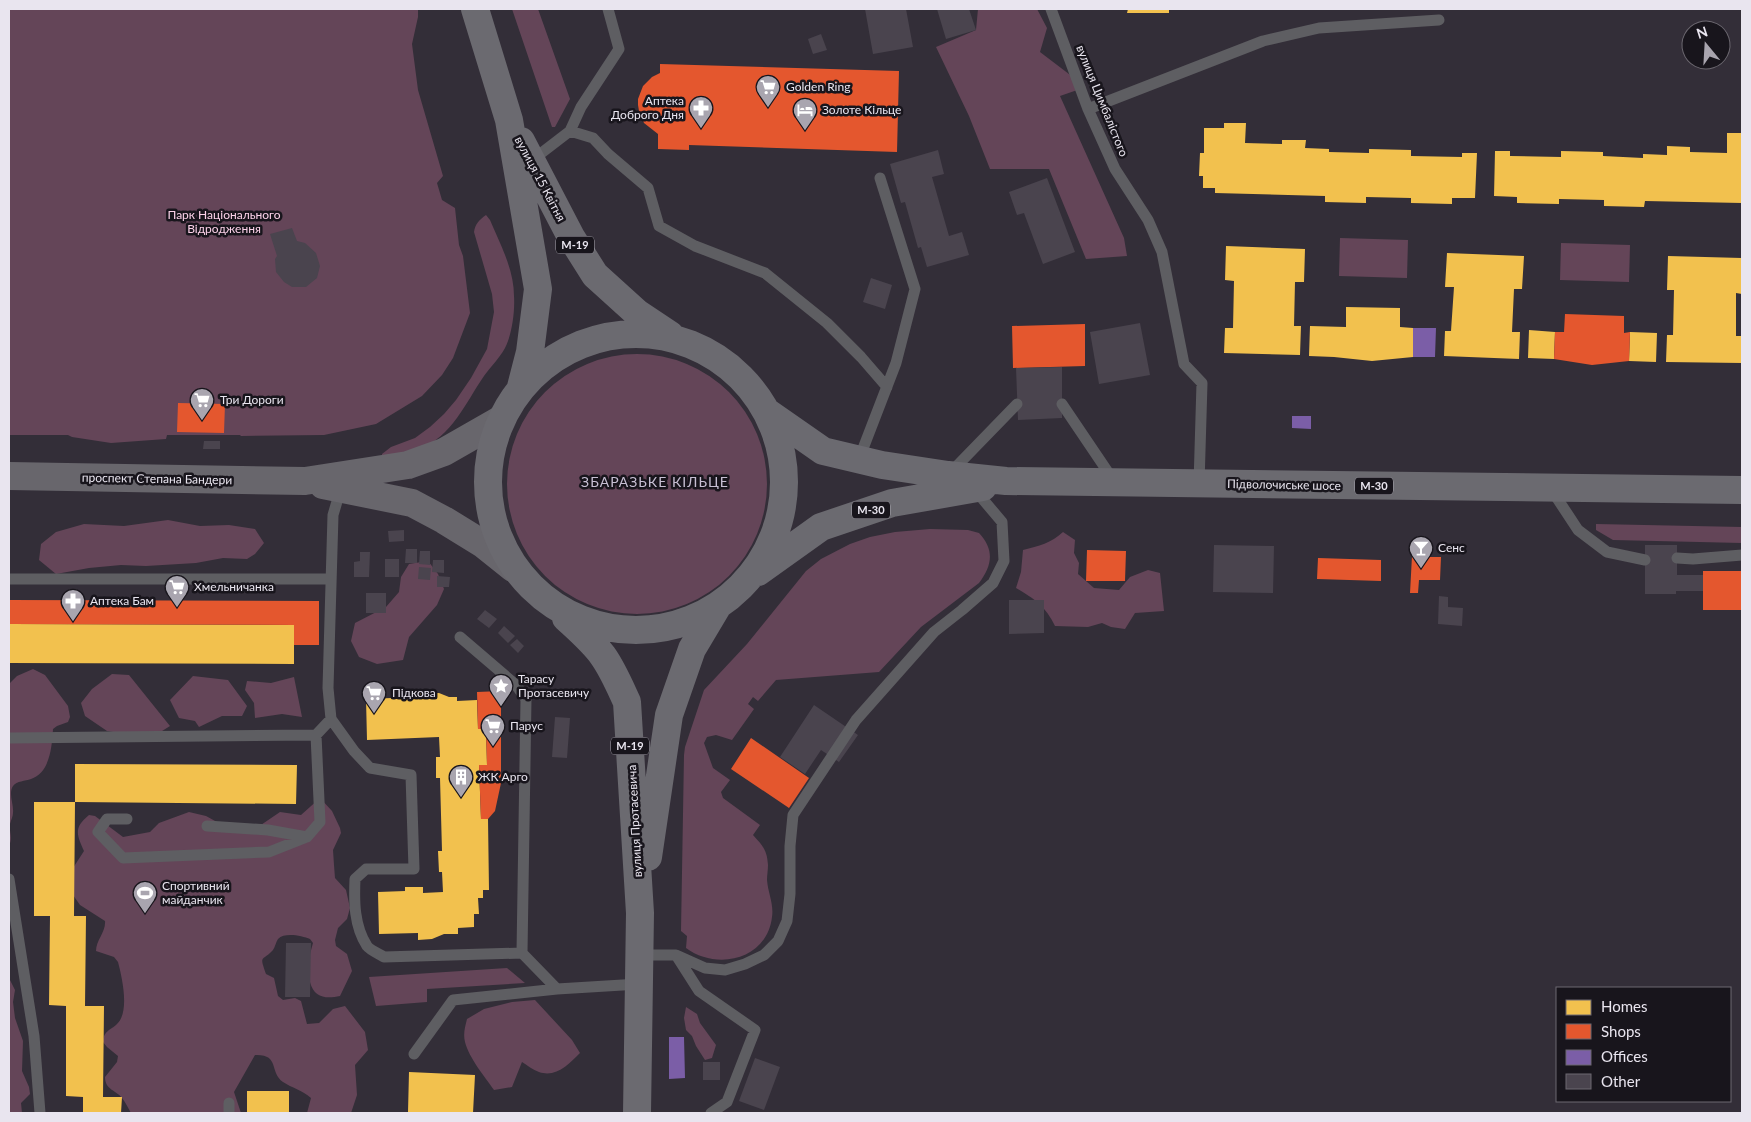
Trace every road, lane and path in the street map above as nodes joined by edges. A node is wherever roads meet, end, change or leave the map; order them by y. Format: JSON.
{"nodes":[{"id":1,"x":608,"y":9,"type":"edge"},
{"id":2,"x":1051,"y":9,"type":"edge"},
{"id":3,"x":478,"y":12,"type":"edge"},
{"id":4,"x":1439,"y":20,"type":"dead end"},
{"id":5,"x":1088,"y":109,"type":"junction"},
{"id":6,"x":510,"y":120,"type":"junction"},
{"id":7,"x":570,"y":131,"type":"junction"},
{"id":8,"x":531,"y":161,"type":"junction"},
{"id":9,"x":880,"y":178,"type":"dead end"},
{"id":10,"x":677,"y":339,"type":"junction"},
{"id":11,"x":887,"y":386,"type":"junction"},
{"id":12,"x":521,"y":387,"type":"junction"},
{"id":13,"x":1017,"y":404,"type":"dead end"},
{"id":14,"x":1062,"y":404,"type":"dead end"},
{"id":15,"x":767,"y":412,"type":"junction"},
{"id":16,"x":500,"y":420,"type":"junction"},
{"id":17,"x":859,"y":459,"type":"junction"},
{"id":18,"x":948,"y":475,"type":"junction"},
{"id":19,"x":9,"y":476,"type":"edge"},
{"id":20,"x":305,"y":481,"type":"junction"},
{"id":21,"x":1006,"y":482,"type":"junction"},
{"id":22,"x":1115,"y":483,"type":"junction"},
{"id":23,"x":1199,"y":484,"type":"junction"},
{"id":24,"x":1550,"y":487,"type":"junction"},
{"id":25,"x":341,"y":488,"type":"junction"},
{"id":26,"x":973,"y":489,"type":"junction"},
{"id":27,"x":1742,"y":490,"type":"edge"},
{"id":28,"x":1742,"y":555,"type":"edge"},
{"id":29,"x":1676,"y":558,"type":"dead end"},
{"id":30,"x":1645,"y":560,"type":"dead end"},
{"id":31,"x":513,"y":568,"type":"junction"},
{"id":32,"x":750,"y":577,"type":"junction"},
{"id":33,"x":331,"y":579,"type":"junction"},
{"id":34,"x":9,"y":580,"type":"edge"},
{"id":35,"x":552,"y":606,"type":"junction"},
{"id":36,"x":717,"y":606,"type":"junction"},
{"id":37,"x":460,"y":637,"type":"dead end"},
{"id":38,"x":331,"y":719,"type":"junction"},
{"id":39,"x":316,"y":735,"type":"junction"},
{"id":40,"x":9,"y":738,"type":"edge"},
{"id":41,"x":127,"y":819,"type":"dead end"},
{"id":42,"x":207,"y":826,"type":"dead end"},
{"id":43,"x":306,"y":837,"type":"junction"},
{"id":44,"x":9,"y":879,"type":"edge"},
{"id":45,"x":640,"y":913,"type":"junction"},
{"id":46,"x":522,"y":953,"type":"junction"},
{"id":47,"x":639,"y":955,"type":"junction"},
{"id":48,"x":676,"y":955,"type":"junction"},
{"id":49,"x":639,"y":984,"type":"junction"},
{"id":50,"x":557,"y":989,"type":"junction"},
{"id":51,"x":414,"y":1054,"type":"dead end"},
{"id":52,"x":40,"y":1113,"type":"edge"},
{"id":53,"x":637,"y":1113,"type":"edge"},
{"id":54,"x":711,"y":1113,"type":"edge"}],
"edges":[{"from":1,"to":7,"type":"lane"},
{"from":2,"to":5,"type":"lane","name":"вулиця Цимбалістого"},
{"from":3,"to":6,"type":"highway","name":"вулиця 15 Квітня","number":"М-19"},
{"from":4,"to":5,"type":"lane"},
{"from":5,"to":23,"type":"lane","name":"вулиця Цимбалістого"},
{"from":6,"to":8,"type":"highway","name":"вулиця 15 Квітня","number":"М-19"},
{"from":6,"to":12,"type":"highway","name":"вулиця 15 Квітня","number":"М-19"},
{"from":7,"to":8,"type":"lane"},
{"from":7,"to":11,"type":"lane"},
{"from":8,"to":10,"type":"highway","name":"вулиця 15 Квітня","number":"М-19"},
{"from":9,"to":11,"type":"lane"},
{"from":10,"to":12,"type":"highway"},
{"from":10,"to":15,"type":"highway","number":"М-19"},
{"from":11,"to":17,"type":"lane"},
{"from":12,"to":16,"type":"highway","number":"М-19"},
{"from":13,"to":18,"type":"lane"},
{"from":14,"to":22,"type":"lane"},
{"from":15,"to":17,"type":"highway","name":"Підволочиське шосе","number":"М-30"},
{"from":15,"to":32,"type":"highway","number":"М-19"},
{"from":16,"to":20,"type":"main road","name":"проспект Степана Бандери"},
{"from":16,"to":31,"type":"highway","number":"М-19"},
{"from":17,"to":18,"type":"highway","name":"Підволочиське шосе","number":"М-30"},
{"from":18,"to":21,"type":"highway","name":"Підволочиське шосе","number":"М-30"},
{"from":19,"to":20,"type":"main road","name":"проспект Степана Бандери"},
{"from":20,"to":25,"type":"main road","name":"проспект Степана Бандери"},
{"from":21,"to":22,"type":"highway","name":"Підволочиське шосе","number":"М-30"},
{"from":21,"to":26,"type":"highway","name":"Підволочиське шосе","number":"М-30"},
{"from":22,"to":23,"type":"highway","name":"Підволочиське шосе","number":"М-30"},
{"from":23,"to":24,"type":"highway","name":"Підволочиське шосе","number":"М-30"},
{"from":24,"to":27,"type":"highway","name":"Підволочиське шосе","number":"М-30"},
{"from":24,"to":30,"type":"lane"},
{"from":25,"to":31,"type":"main road","name":"проспект Степана Бандери"},
{"from":25,"to":33,"type":"lane"},
{"from":26,"to":32,"type":"highway","name":"Підволочиське шосе","number":"М-30"},
{"from":26,"to":48,"type":"lane"},
{"from":28,"to":29,"type":"lane"},
{"from":31,"to":35,"type":"highway","number":"М-19"},
{"from":32,"to":36,"type":"highway","number":"М-19"},
{"from":33,"to":34,"type":"lane"},
{"from":33,"to":38,"type":"lane"},
{"from":35,"to":36,"type":"highway"},
{"from":35,"to":45,"type":"highway","name":"вулиця Протасевича","number":"М-19"},
{"from":36,"to":45,"type":"highway","name":"вулиця Протасевича","number":"М-19"},
{"from":37,"to":46,"type":"lane"},
{"from":38,"to":39,"type":"lane"},
{"from":38,"to":46,"type":"lane"},
{"from":39,"to":40,"type":"lane"},
{"from":39,"to":43,"type":"lane"},
{"from":41,"to":43,"type":"lane"},
{"from":42,"to":43,"type":"lane"},
{"from":44,"to":52,"type":"lane"},
{"from":45,"to":47,"type":"highway","name":"вулиця Протасевича","number":"М-19"},
{"from":46,"to":50,"type":"lane"},
{"from":47,"to":48,"type":"lane"},
{"from":47,"to":49,"type":"highway","name":"вулиця Протасевича","number":"М-19"},
{"from":48,"to":54,"type":"lane"},
{"from":49,"to":50,"type":"lane"},
{"from":49,"to":53,"type":"highway","name":"вулиця Протасевича","number":"М-19"},
{"from":50,"to":51,"type":"lane"}]}
